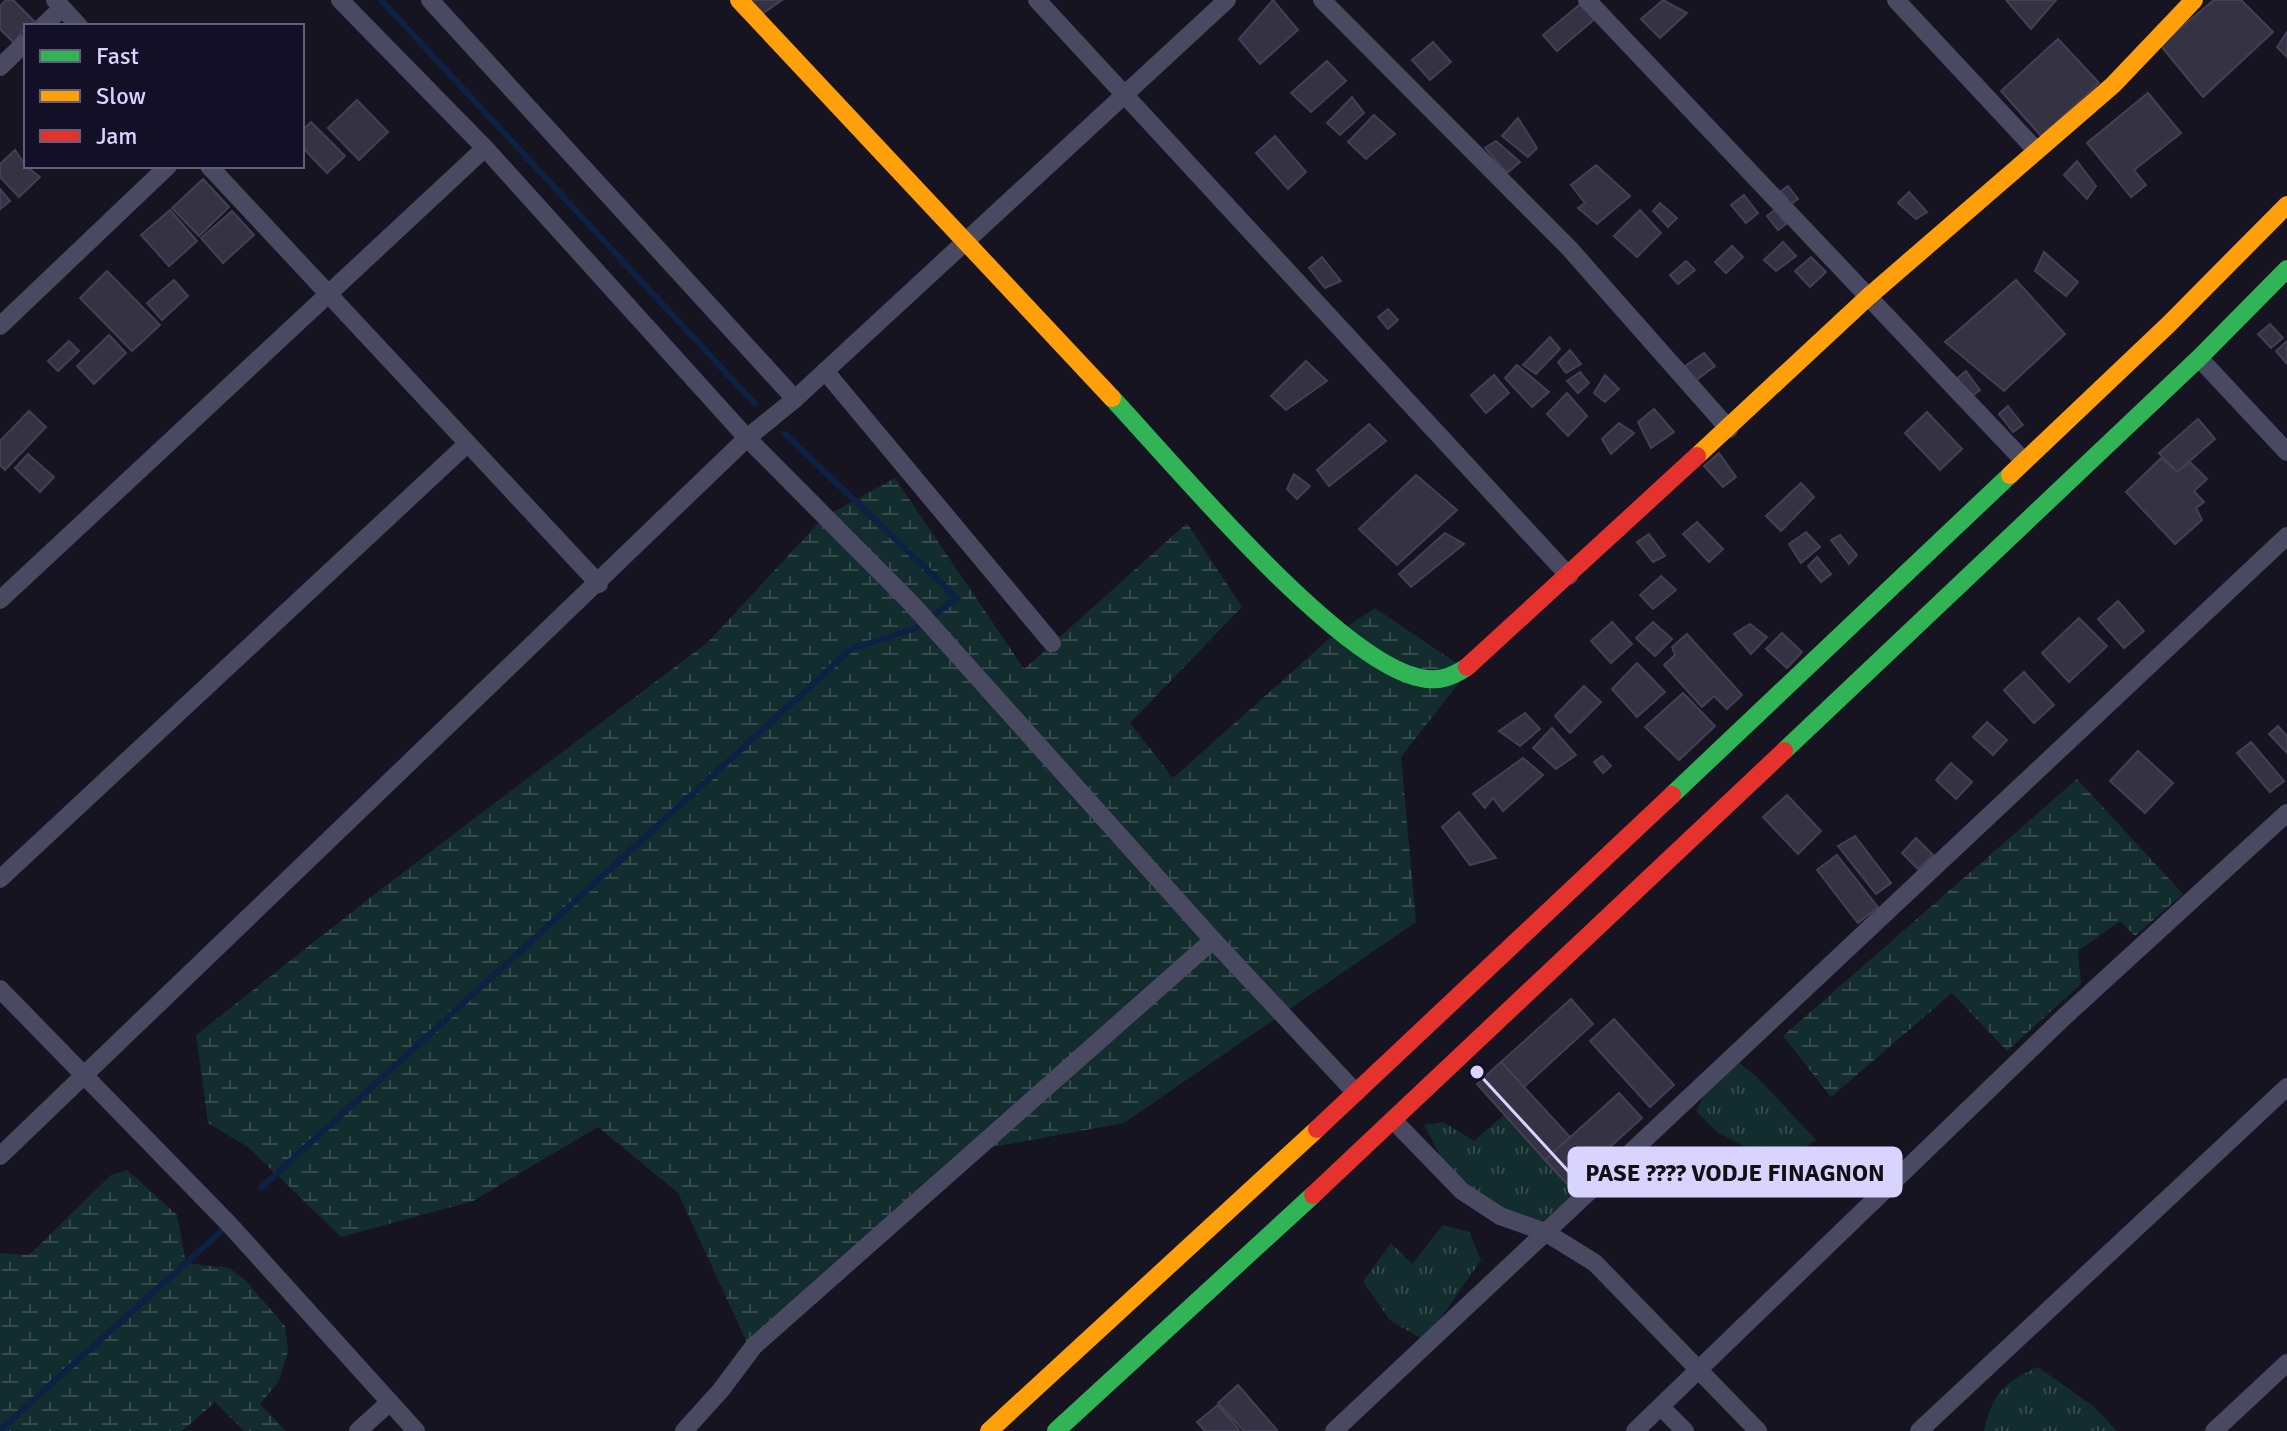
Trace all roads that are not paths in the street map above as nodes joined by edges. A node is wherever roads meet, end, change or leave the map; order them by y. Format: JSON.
{"nodes":[{"id":1,"x":340,"y":0,"type":"edge"},
{"id":2,"x":430,"y":0,"type":"edge"},
{"id":3,"x":739,"y":0,"type":"edge"},
{"id":4,"x":1037,"y":0,"type":"edge"},
{"id":5,"x":1227,"y":0,"type":"edge"},
{"id":6,"x":1322,"y":0,"type":"edge"},
{"id":7,"x":1587,"y":0,"type":"edge"},
{"id":8,"x":1896,"y":0,"type":"edge"},
{"id":9,"x":58,"y":4,"type":"edge"},
{"id":10,"x":2182,"y":4,"type":"edge"},
{"id":11,"x":44,"y":24,"type":"edge"},
{"id":12,"x":77,"y":24,"type":"edge"},
{"id":13,"x":24,"y":44,"type":"edge"},
{"id":14,"x":0,"y":67,"type":"edge"},
{"id":15,"x":1125,"y":95,"type":"junction"},
{"id":16,"x":485,"y":148,"type":"junction"},
{"id":17,"x":2036,"y":150,"type":"junction"},
{"id":18,"x":166,"y":168,"type":"edge"},
{"id":19,"x":211,"y":168,"type":"edge"},
{"id":20,"x":2287,"y":205,"type":"edge"},
{"id":21,"x":964,"y":243,"type":"junction"},
{"id":22,"x":2287,"y":269,"type":"edge"},
{"id":23,"x":328,"y":294,"type":"junction"},
{"id":24,"x":1868,"y":297,"type":"junction"},
{"id":25,"x":0,"y":326,"type":"edge"},
{"id":26,"x":2199,"y":358,"type":"junction"},
{"id":27,"x":825,"y":371,"type":"junction"},
{"id":28,"x":795,"y":399,"type":"junction"},
{"id":29,"x":1729,"y":429,"type":"junction"},
{"id":30,"x":747,"y":438,"type":"junction"},
{"id":31,"x":467,"y":444,"type":"junction"},
{"id":32,"x":2287,"y":452,"type":"edge"},
{"id":33,"x":2024,"y":461,"type":"junction"},
{"id":34,"x":2287,"y":536,"type":"edge"},
{"id":35,"x":1569,"y":576,"type":"junction"},
{"id":36,"x":599,"y":584,"type":"junction"},
{"id":37,"x":0,"y":600,"type":"edge"},
{"id":38,"x":1052,"y":643,"type":"dead end"},
{"id":39,"x":2287,"y":813,"type":"edge"},
{"id":40,"x":0,"y":879,"type":"edge"},
{"id":41,"x":1213,"y":940,"type":"junction"},
{"id":42,"x":0,"y":989,"type":"edge"},
{"id":43,"x":85,"y":1076,"type":"junction"},
{"id":44,"x":2287,"y":1087,"type":"edge"},
{"id":45,"x":1356,"y":1093,"type":"junction"},
{"id":46,"x":1394,"y":1121,"type":"junction"},
{"id":47,"x":0,"y":1156,"type":"edge"},
{"id":48,"x":1545,"y":1232,"type":"junction"},
{"id":49,"x":2287,"y":1363,"type":"edge"},
{"id":50,"x":1700,"y":1368,"type":"junction"},
{"id":51,"x":390,"y":1402,"type":"junction"},
{"id":52,"x":1661,"y":1407,"type":"junction"},
{"id":53,"x":358,"y":1431,"type":"edge"},
{"id":54,"x":416,"y":1431,"type":"edge"},
{"id":55,"x":684,"y":1431,"type":"edge"},
{"id":56,"x":989,"y":1431,"type":"edge"},
{"id":57,"x":1056,"y":1431,"type":"edge"},
{"id":58,"x":1334,"y":1431,"type":"edge"},
{"id":59,"x":1635,"y":1431,"type":"edge"},
{"id":60,"x":1685,"y":1431,"type":"edge"},
{"id":61,"x":1758,"y":1431,"type":"edge"},
{"id":62,"x":1919,"y":1431,"type":"edge"},
{"id":63,"x":2214,"y":1431,"type":"edge"}],
"edges":[{"from":1,"to":16,"type":"street"},
{"from":2,"to":28,"type":"street"},
{"from":3,"to":21,"type":"street"},
{"from":4,"to":15,"type":"street"},
{"from":5,"to":15,"type":"street"},
{"from":6,"to":29,"type":"street"},
{"from":7,"to":24,"type":"street"},
{"from":8,"to":17,"type":"street"},
{"from":9,"to":11,"type":"street"},
{"from":9,"to":12,"type":"street"},
{"from":10,"to":17,"type":"street"},
{"from":13,"to":14,"type":"street"},
{"from":15,"to":21,"type":"street"},
{"from":15,"to":35,"type":"street"},
{"from":16,"to":23,"type":"street"},
{"from":16,"to":30,"type":"street"},
{"from":17,"to":24,"type":"street"},
{"from":18,"to":25,"type":"street"},
{"from":19,"to":23,"type":"street"},
{"from":20,"to":33,"type":"street"},
{"from":21,"to":27,"type":"street"},
{"from":21,"to":35,"type":"street"},
{"from":22,"to":26,"type":"street"},
{"from":23,"to":31,"type":"street"},
{"from":23,"to":37,"type":"street"},
{"from":24,"to":29,"type":"street"},
{"from":24,"to":33,"type":"street"},
{"from":26,"to":32,"type":"street"},
{"from":26,"to":46,"type":"street"},
{"from":27,"to":28,"type":"street"},
{"from":27,"to":38,"type":"street"},
{"from":28,"to":30,"type":"street"},
{"from":29,"to":35,"type":"street"},
{"from":30,"to":36,"type":"street"},
{"from":30,"to":41,"type":"street"},
{"from":31,"to":36,"type":"street"},
{"from":31,"to":40,"type":"street"},
{"from":33,"to":45,"type":"street"},
{"from":34,"to":48,"type":"street"},
{"from":36,"to":43,"type":"street"},
{"from":39,"to":50,"type":"street"},
{"from":41,"to":45,"type":"street"},
{"from":41,"to":55,"type":"street"},
{"from":42,"to":43,"type":"street"},
{"from":43,"to":47,"type":"street"},
{"from":43,"to":51,"type":"street"},
{"from":44,"to":62,"type":"street"},
{"from":45,"to":56,"type":"street"},
{"from":46,"to":48,"type":"street"},
{"from":46,"to":57,"type":"street"},
{"from":48,"to":50,"type":"street"},
{"from":48,"to":58,"type":"street"},
{"from":49,"to":63,"type":"street"},
{"from":50,"to":52,"type":"street"},
{"from":50,"to":61,"type":"street"},
{"from":51,"to":53,"type":"street"},
{"from":51,"to":54,"type":"street"},
{"from":52,"to":59,"type":"street"},
{"from":52,"to":60,"type":"street"}]}
